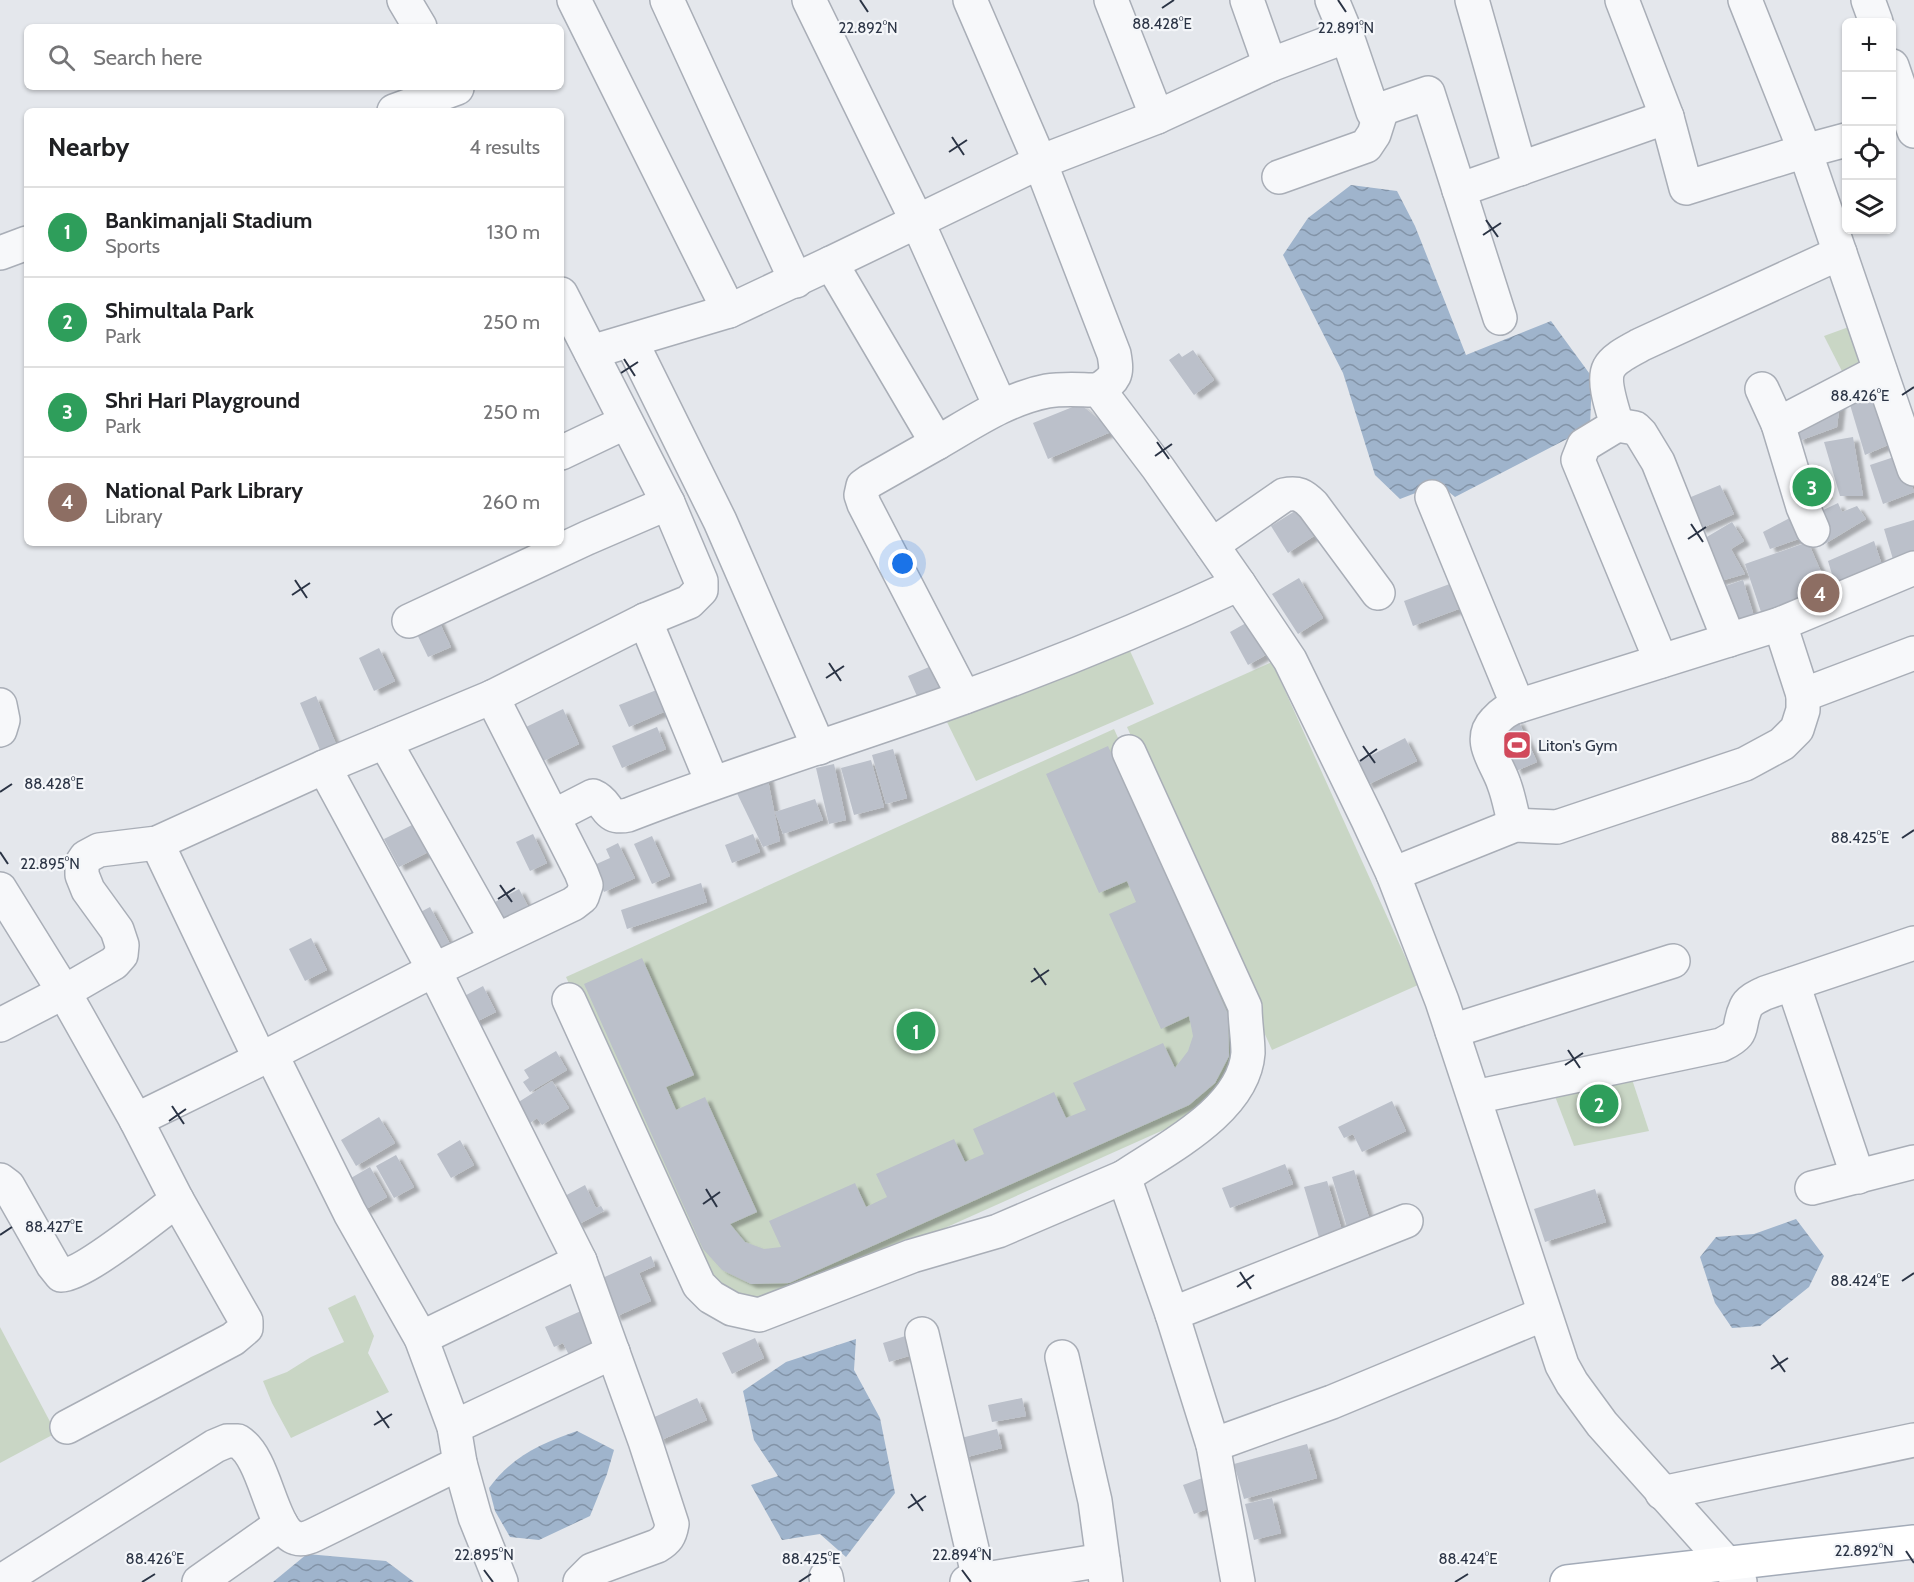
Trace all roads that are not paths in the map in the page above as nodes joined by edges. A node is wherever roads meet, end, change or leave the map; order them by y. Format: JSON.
{"nodes":[{"id":1,"x":404,"y":0,"type":"edge"},
{"id":2,"x":574,"y":0,"type":"edge"},
{"id":3,"x":667,"y":0,"type":"edge"},
{"id":4,"x":809,"y":0,"type":"edge"},
{"id":5,"x":970,"y":0,"type":"edge"},
{"id":6,"x":1111,"y":0,"type":"edge"},
{"id":7,"x":1247,"y":0,"type":"edge"},
{"id":8,"x":1332,"y":0,"type":"edge"},
{"id":9,"x":1472,"y":0,"type":"edge"},
{"id":10,"x":1622,"y":0,"type":"edge"},
{"id":11,"x":1745,"y":0,"type":"edge"},
{"id":12,"x":1868,"y":0,"type":"edge"},
{"id":13,"x":1875,"y":18,"type":"edge"},
{"id":14,"x":418,"y":24,"type":"edge"},
{"id":15,"x":1347,"y":36,"type":"junction"},
{"id":16,"x":1270,"y":65,"type":"junction"},
{"id":17,"x":1894,"y":72,"type":"edge"},
{"id":18,"x":460,"y":95,"type":"edge"},
{"id":19,"x":406,"y":108,"type":"edge"},
{"id":20,"x":1382,"y":109,"type":"junction"},
{"id":21,"x":1157,"y":117,"type":"junction"},
{"id":22,"x":1666,"y":117,"type":"junction"},
{"id":23,"x":1908,"y":125,"type":"edge"},
{"id":24,"x":1842,"y":141,"type":"edge"},
{"id":25,"x":1805,"y":151,"type":"junction"},
{"id":26,"x":1040,"y":162,"type":"junction"},
{"id":27,"x":1520,"y":169,"type":"junction"},
{"id":28,"x":1279,"y":177,"type":"dead end"},
{"id":29,"x":1459,"y":190,"type":"junction"},
{"id":30,"x":918,"y":223,"type":"junction"},
{"id":31,"x":24,"y":244,"type":"edge"},
{"id":32,"x":0,"y":253,"type":"edge"},
{"id":33,"x":1840,"y":253,"type":"junction"},
{"id":34,"x":831,"y":263,"type":"junction"},
{"id":35,"x":796,"y":281,"type":"junction"},
{"id":36,"x":564,"y":303,"type":"edge"},
{"id":37,"x":729,"y":311,"type":"junction"},
{"id":38,"x":1500,"y":318,"type":"dead end"},
{"id":39,"x":631,"y":341,"type":"junction"},
{"id":40,"x":577,"y":342,"type":"edge"},
{"id":41,"x":1880,"y":371,"type":"junction"},
{"id":42,"x":1762,"y":389,"type":"dead end"},
{"id":43,"x":1099,"y":390,"type":"junction"},
{"id":44,"x":1000,"y":406,"type":"junction"},
{"id":45,"x":626,"y":422,"type":"junction"},
{"id":46,"x":1778,"y":424,"type":"junction"},
{"id":47,"x":1617,"y":425,"type":"junction"},
{"id":48,"x":937,"y":443,"type":"junction"},
{"id":49,"x":564,"y":452,"type":"edge"},
{"id":50,"x":1914,"y":469,"type":"edge"},
{"id":51,"x":1432,"y":497,"type":"dead end"},
{"id":52,"x":668,"y":504,"type":"junction"},
{"id":53,"x":1814,"y":530,"type":"dead end"},
{"id":54,"x":1212,"y":545,"type":"junction"},
{"id":55,"x":1914,"y":568,"type":"edge"},
{"id":56,"x":1239,"y":584,"type":"junction"},
{"id":57,"x":1378,"y":593,"type":"dead end"},
{"id":58,"x":409,"y":621,"type":"dead end"},
{"id":59,"x":645,"y":621,"type":"junction"},
{"id":60,"x":1780,"y":624,"type":"junction"},
{"id":61,"x":1730,"y":640,"type":"junction"},
{"id":62,"x":1914,"y":653,"type":"edge"},
{"id":63,"x":1661,"y":661,"type":"junction"},
{"id":64,"x":1803,"y":695,"type":"junction"},
{"id":65,"x":492,"y":697,"type":"junction"},
{"id":66,"x":964,"y":697,"type":"junction"},
{"id":67,"x":0,"y":705,"type":"edge"},
{"id":68,"x":1518,"y":706,"type":"junction"},
{"id":69,"x":0,"y":730,"type":"edge"},
{"id":70,"x":385,"y":742,"type":"junction"},
{"id":71,"x":819,"y":748,"type":"junction"},
{"id":72,"x":1129,"y":752,"type":"dead end"},
{"id":73,"x":324,"y":766,"type":"junction"},
{"id":74,"x":712,"y":782,"type":"junction"},
{"id":75,"x":554,"y":816,"type":"junction"},
{"id":76,"x":1515,"y":825,"type":"junction"},
{"id":77,"x":157,"y":843,"type":"junction"},
{"id":78,"x":1393,"y":874,"type":"junction"},
{"id":79,"x":0,"y":889,"type":"edge"},
{"id":80,"x":496,"y":939,"type":"junction"},
{"id":81,"x":1914,"y":943,"type":"edge"},
{"id":82,"x":1673,"y":961,"type":"dead end"},
{"id":83,"x":434,"y":970,"type":"junction"},
{"id":84,"x":1793,"y":984,"type":"junction"},
{"id":85,"x":64,"y":992,"type":"junction"},
{"id":86,"x":569,"y":1000,"type":"dead end"},
{"id":87,"x":0,"y":1025,"type":"edge"},
{"id":88,"x":1452,"y":1031,"type":"junction"},
{"id":89,"x":265,"y":1056,"type":"junction"},
{"id":90,"x":1474,"y":1097,"type":"junction"},
{"id":91,"x":136,"y":1120,"type":"junction"},
{"id":92,"x":1914,"y":1162,"type":"edge"},
{"id":93,"x":1124,"y":1177,"type":"junction"},
{"id":94,"x":1858,"y":1177,"type":"junction"},
{"id":95,"x":0,"y":1180,"type":"edge"},
{"id":96,"x":1812,"y":1188,"type":"dead end"},
{"id":97,"x":177,"y":1200,"type":"junction"},
{"id":98,"x":1406,"y":1221,"type":"dead end"},
{"id":99,"x":580,"y":1261,"type":"junction"},
{"id":100,"x":1172,"y":1314,"type":"junction"},
{"id":101,"x":1544,"y":1314,"type":"junction"},
{"id":102,"x":922,"y":1334,"type":"dead end"},
{"id":103,"x":421,"y":1338,"type":"junction"},
{"id":104,"x":613,"y":1352,"type":"junction"},
{"id":105,"x":1062,"y":1358,"type":"dead end"},
{"id":106,"x":67,"y":1427,"type":"dead end"},
{"id":107,"x":454,"y":1427,"type":"junction"},
{"id":108,"x":1914,"y":1440,"type":"edge"},
{"id":109,"x":1213,"y":1445,"type":"junction"},
{"id":110,"x":460,"y":1463,"type":"junction"},
{"id":111,"x":1662,"y":1493,"type":"junction"},
{"id":112,"x":281,"y":1524,"type":"junction"},
{"id":113,"x":1914,"y":1542,"type":"edge"},
{"id":114,"x":1105,"y":1571,"type":"edge"},
{"id":115,"x":1733,"y":1573,"type":"edge"},
{"id":116,"x":973,"y":1580,"type":"edge"},
{"id":117,"x":0,"y":1582,"type":"edge"},
{"id":118,"x":199,"y":1582,"type":"edge"},
{"id":119,"x":501,"y":1582,"type":"edge"},
{"id":120,"x":580,"y":1582,"type":"edge"},
{"id":121,"x":1238,"y":1582,"type":"edge"},
{"id":122,"x":1567,"y":1582,"type":"edge"}],
"edges":[{"from":1,"to":14,"type":"street"},
{"from":2,"to":37,"type":"street"},
{"from":3,"to":35,"type":"street"},
{"from":4,"to":30,"type":"street"},
{"from":5,"to":26,"type":"street"},
{"from":6,"to":21,"type":"street"},
{"from":7,"to":16,"type":"street"},
{"from":8,"to":15,"type":"street"},
{"from":9,"to":27,"type":"street"},
{"from":10,"to":22,"type":"street"},
{"from":11,"to":25,"type":"street"},
{"from":12,"to":13,"type":"street"},
{"from":15,"to":16,"type":"street"},
{"from":15,"to":20,"type":"street"},
{"from":16,"to":21,"type":"street"},
{"from":17,"to":23,"type":"street"},
{"from":18,"to":19,"type":"street"},
{"from":20,"to":28,"type":"street"},
{"from":20,"to":29,"type":"street"},
{"from":21,"to":26,"type":"street"},
{"from":22,"to":25,"type":"street"},
{"from":22,"to":27,"type":"street"},
{"from":24,"to":25,"type":"street"},
{"from":25,"to":33,"type":"street"},
{"from":26,"to":30,"type":"street"},
{"from":26,"to":43,"type":"street"},
{"from":27,"to":29,"type":"street"},
{"from":29,"to":38,"type":"street"},
{"from":30,"to":34,"type":"street"},
{"from":30,"to":44,"type":"street"},
{"from":31,"to":32,"type":"street"},
{"from":33,"to":41,"type":"street"},
{"from":33,"to":47,"type":"street"},
{"from":34,"to":35,"type":"street"},
{"from":34,"to":48,"type":"street"},
{"from":35,"to":37,"type":"street"},
{"from":36,"to":40,"type":"street"},
{"from":37,"to":39,"type":"street"},
{"from":39,"to":40,"type":"street"},
{"from":39,"to":71,"type":"street"},
{"from":40,"to":45,"type":"street"},
{"from":41,"to":46,"type":"street"},
{"from":41,"to":50,"type":"street"},
{"from":42,"to":46,"type":"street"},
{"from":43,"to":44,"type":"street"},
{"from":43,"to":54,"type":"street"},
{"from":44,"to":48,"type":"street"},
{"from":45,"to":49,"type":"street"},
{"from":45,"to":52,"type":"street"},
{"from":46,"to":53,"type":"street"},
{"from":47,"to":61,"type":"street"},
{"from":47,"to":63,"type":"street"},
{"from":48,"to":66,"type":"street"},
{"from":51,"to":68,"type":"street"},
{"from":52,"to":58,"type":"street"},
{"from":52,"to":59,"type":"street"},
{"from":54,"to":56,"type":"street"},
{"from":54,"to":57,"type":"street"},
{"from":55,"to":60,"type":"street"},
{"from":56,"to":66,"type":"street"},
{"from":56,"to":78,"type":"street"},
{"from":59,"to":65,"type":"street"},
{"from":59,"to":74,"type":"street"},
{"from":60,"to":61,"type":"street"},
{"from":60,"to":64,"type":"street"},
{"from":61,"to":63,"type":"street"},
{"from":62,"to":64,"type":"street"},
{"from":63,"to":68,"type":"street"},
{"from":64,"to":76,"type":"street"},
{"from":65,"to":70,"type":"street"},
{"from":65,"to":75,"type":"street"},
{"from":66,"to":71,"type":"street"},
{"from":67,"to":69,"type":"street"},
{"from":68,"to":76,"type":"street"},
{"from":70,"to":73,"type":"street"},
{"from":70,"to":80,"type":"street"},
{"from":71,"to":74,"type":"street"},
{"from":72,"to":93,"type":"street"},
{"from":73,"to":77,"type":"street"},
{"from":73,"to":83,"type":"street"},
{"from":74,"to":75,"type":"street"},
{"from":75,"to":80,"type":"street"},
{"from":76,"to":78,"type":"street"},
{"from":77,"to":85,"type":"street"},
{"from":77,"to":89,"type":"street"},
{"from":78,"to":88,"type":"street"},
{"from":79,"to":85,"type":"street"},
{"from":80,"to":83,"type":"street"},
{"from":81,"to":84,"type":"street"},
{"from":82,"to":88,"type":"street"},
{"from":83,"to":89,"type":"street"},
{"from":83,"to":99,"type":"street"},
{"from":84,"to":90,"type":"street"},
{"from":84,"to":94,"type":"street"},
{"from":85,"to":87,"type":"street"},
{"from":85,"to":91,"type":"street"},
{"from":86,"to":93,"type":"street"},
{"from":88,"to":90,"type":"street"},
{"from":89,"to":91,"type":"street"},
{"from":89,"to":103,"type":"street"},
{"from":90,"to":101,"type":"street"},
{"from":91,"to":97,"type":"street"},
{"from":92,"to":94,"type":"street"},
{"from":93,"to":100,"type":"street"},
{"from":94,"to":96,"type":"street"},
{"from":95,"to":97,"type":"street"},
{"from":97,"to":106,"type":"street"},
{"from":98,"to":100,"type":"street"},
{"from":99,"to":103,"type":"street"},
{"from":99,"to":104,"type":"street"},
{"from":100,"to":109,"type":"street"},
{"from":101,"to":109,"type":"street"},
{"from":101,"to":111,"type":"street"},
{"from":102,"to":116,"type":"street"},
{"from":103,"to":107,"type":"street"},
{"from":104,"to":107,"type":"street"},
{"from":104,"to":120,"type":"street"},
{"from":105,"to":114,"type":"street"},
{"from":107,"to":110,"type":"street"},
{"from":108,"to":111,"type":"street"},
{"from":109,"to":121,"type":"street"},
{"from":110,"to":112,"type":"street"},
{"from":110,"to":119,"type":"street"},
{"from":111,"to":115,"type":"street"},
{"from":112,"to":117,"type":"street"},
{"from":112,"to":118,"type":"street"},
{"from":113,"to":115,"type":"main road"},
{"from":114,"to":116,"type":"street"},
{"from":115,"to":122,"type":"main road"}]}
